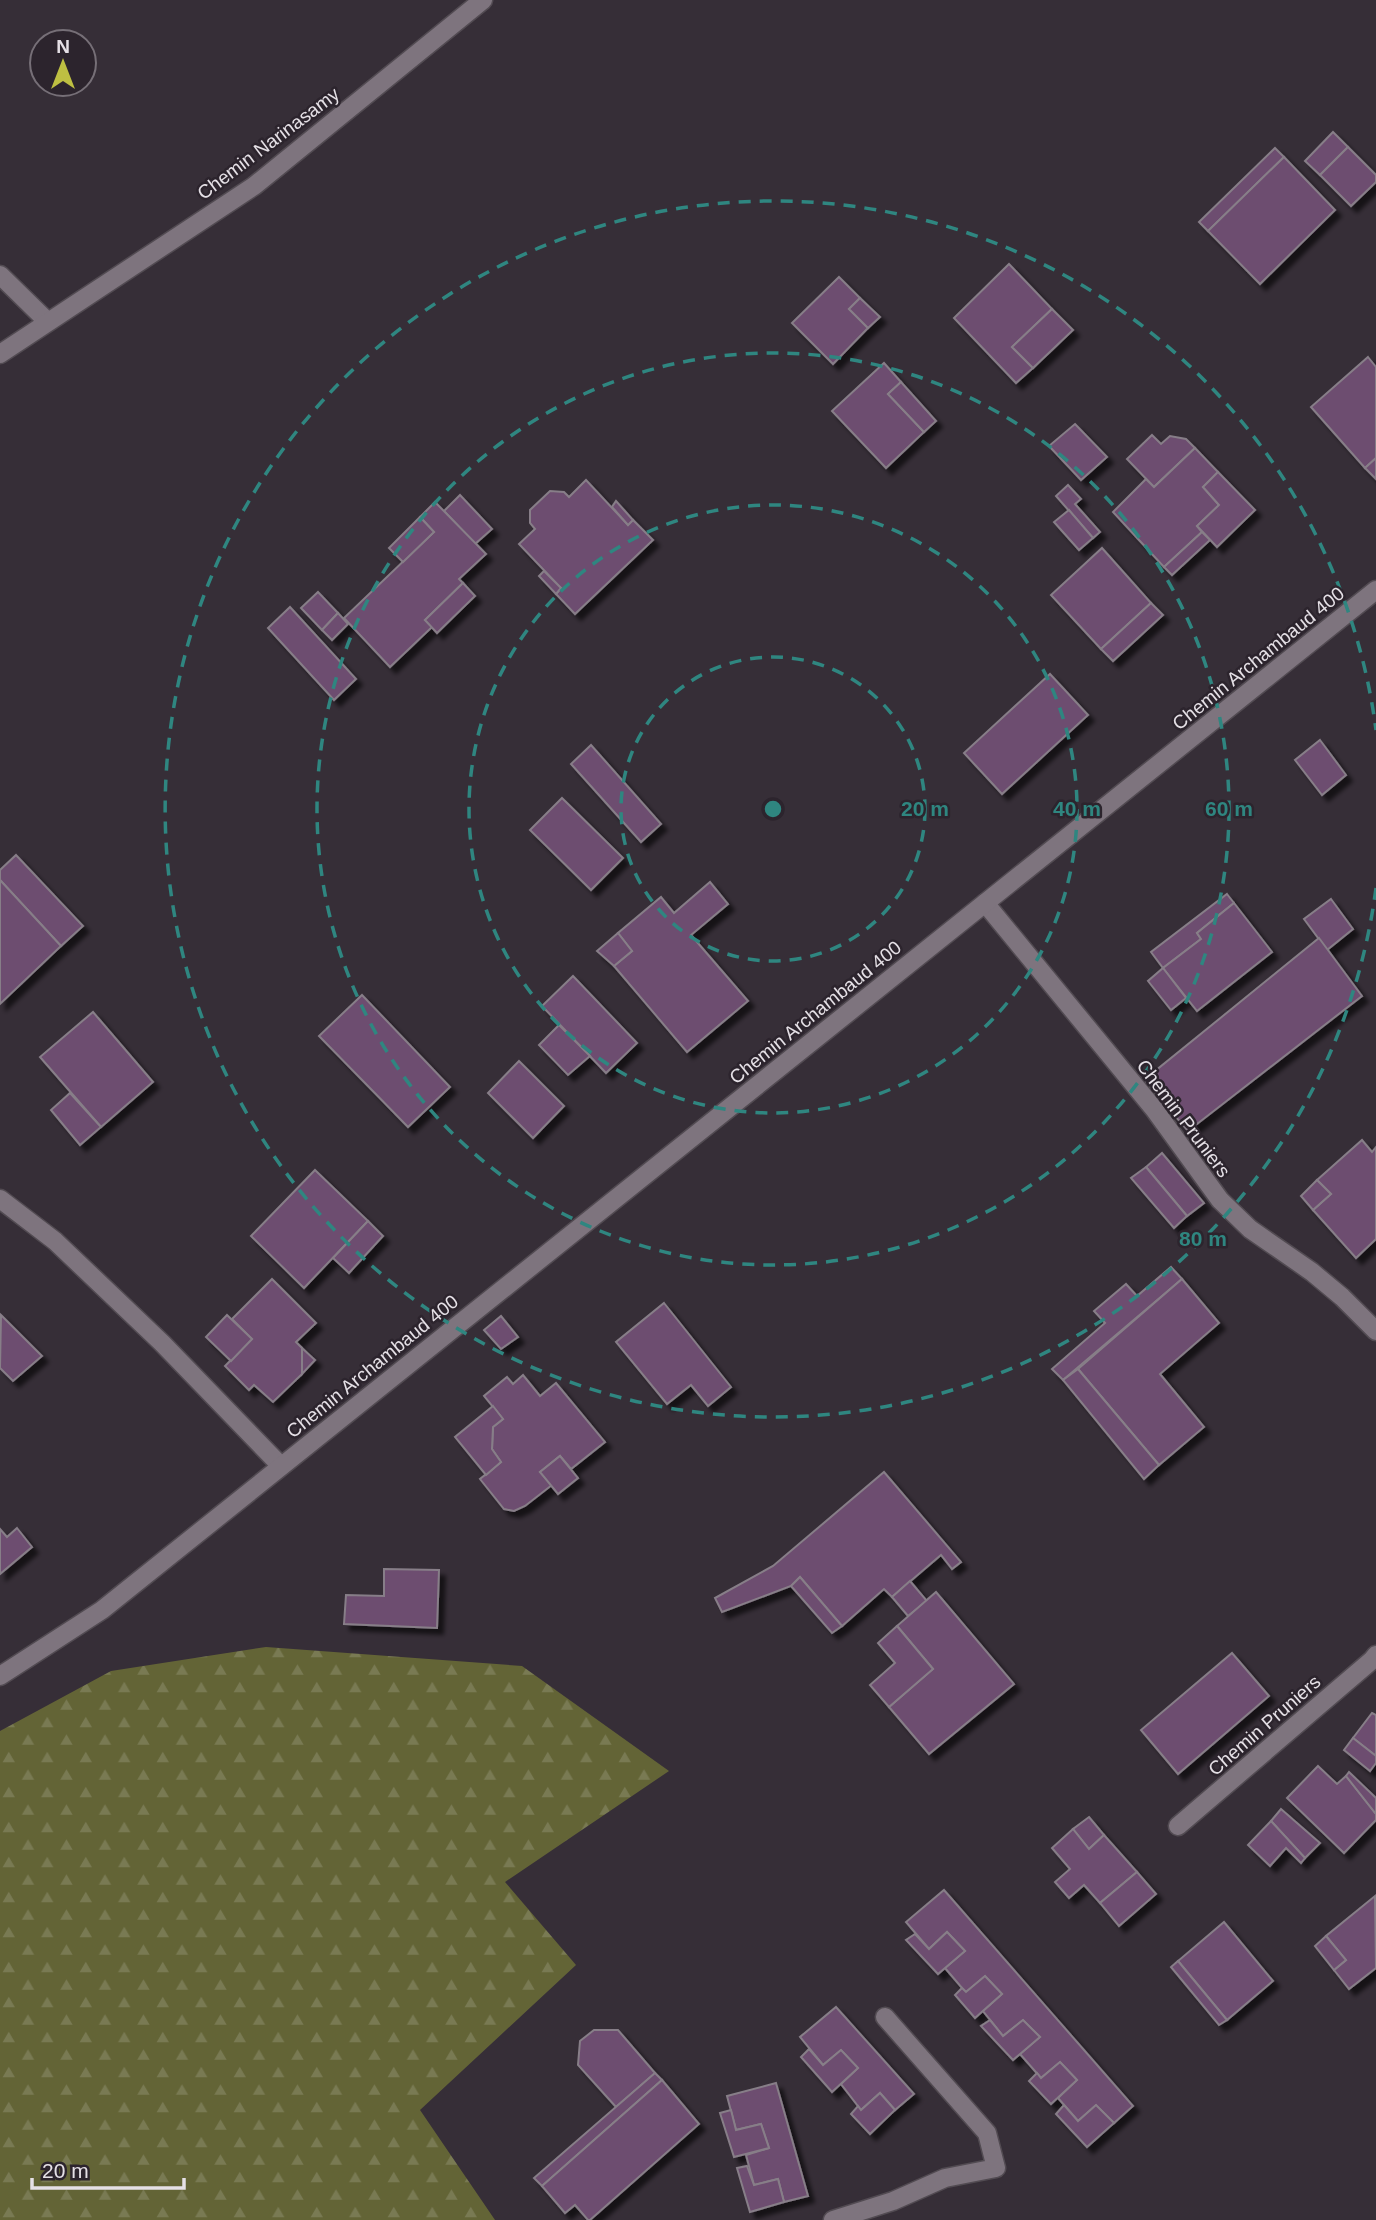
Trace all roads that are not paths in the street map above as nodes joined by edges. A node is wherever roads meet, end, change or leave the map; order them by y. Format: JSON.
{"nodes":[{"id":1,"x":483,"y":0,"type":"edge"},
{"id":2,"x":0,"y":275,"type":"edge"},
{"id":3,"x":47,"y":321,"type":"junction"},
{"id":4,"x":0,"y":354,"type":"edge"},
{"id":5,"x":1376,"y":590,"type":"edge"},
{"id":6,"x":985,"y":903,"type":"junction"},
{"id":7,"x":0,"y":1199,"type":"edge"},
{"id":8,"x":1376,"y":1331,"type":"edge"},
{"id":9,"x":281,"y":1466,"type":"junction"},
{"id":10,"x":1376,"y":1655,"type":"edge"},
{"id":11,"x":0,"y":1676,"type":"edge"},
{"id":12,"x":1178,"y":1826,"type":"dead end"},
{"id":13,"x":885,"y":2017,"type":"dead end"},
{"id":14,"x":833,"y":2220,"type":"edge"}],
"edges":[{"from":1,"to":3,"type":"street","name":"Chemin Narinasamy"},
{"from":2,"to":3,"type":"street"},
{"from":3,"to":4,"type":"street","name":"Chemin Narinasamy"},
{"from":5,"to":6,"type":"street","name":"Chemin Archambaud 400"},
{"from":6,"to":8,"type":"street","name":"Chemin Pruniers"},
{"from":6,"to":9,"type":"street","name":"Chemin Archambaud 400"},
{"from":7,"to":9,"type":"street","name":"Chemin Archambaud 400"},
{"from":9,"to":11,"type":"street","name":"Chemin Archambaud 400"},
{"from":10,"to":12,"type":"street","name":"Chemin Pruniers"},
{"from":13,"to":14,"type":"street"}]}
